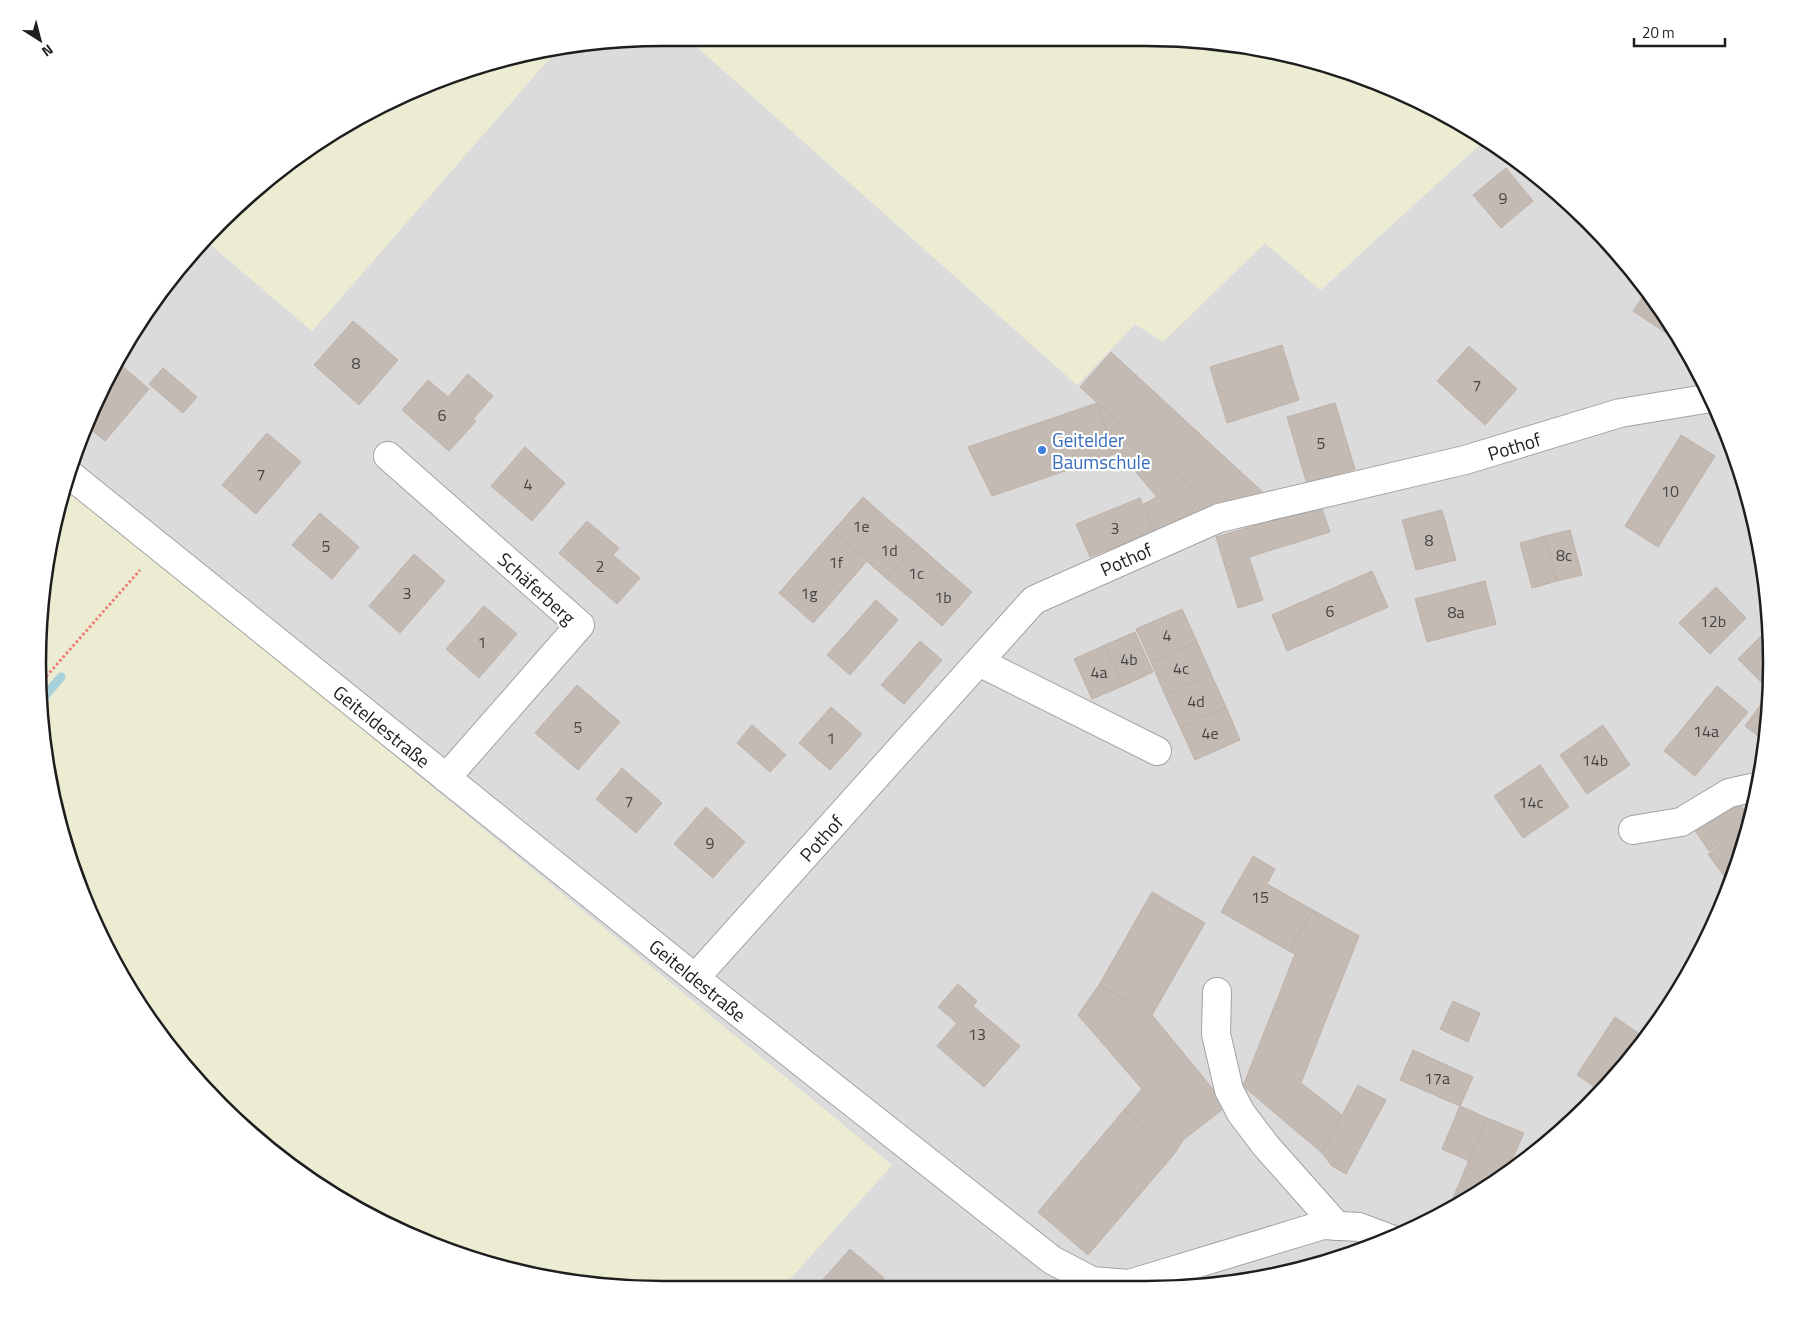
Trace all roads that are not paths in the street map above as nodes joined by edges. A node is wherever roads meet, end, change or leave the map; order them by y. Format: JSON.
{"nodes":[{"id":1,"x":1703,"y":399,"type":"edge"},
{"id":2,"x":388,"y":456,"type":"dead end"},
{"id":3,"x":75,"y":479,"type":"edge"},
{"id":4,"x":979,"y":662,"type":"junction"},
{"id":5,"x":1158,"y":751,"type":"dead end"},
{"id":6,"x":446,"y":778,"type":"junction"},
{"id":7,"x":1750,"y":788,"type":"edge"},
{"id":8,"x":1633,"y":830,"type":"dead end"},
{"id":9,"x":695,"y":978,"type":"junction"},
{"id":10,"x":1216,"y":992,"type":"dead end"},
{"id":11,"x":1337,"y":1226,"type":"junction"},
{"id":12,"x":1380,"y":1235,"type":"edge"},
{"id":13,"x":1092,"y":1281,"type":"edge"},
{"id":14,"x":1139,"y":1281,"type":"edge"}],
"edges":[{"from":1,"to":4,"type":"street","name":"Pothof"},
{"from":2,"to":6,"type":"street","name":"Schäferberg"},
{"from":3,"to":6,"type":"street","name":"Geiteldestraße"},
{"from":4,"to":5,"type":"street"},
{"from":4,"to":9,"type":"street","name":"Pothof"},
{"from":6,"to":9,"type":"street","name":"Geiteldestraße"},
{"from":7,"to":8,"type":"street"},
{"from":9,"to":13,"type":"street","name":"Geiteldestraße"},
{"from":10,"to":11,"type":"street"},
{"from":11,"to":12,"type":"street","name":"Geiteldestraße"},
{"from":11,"to":14,"type":"street","name":"Geiteldestraße"}]}
